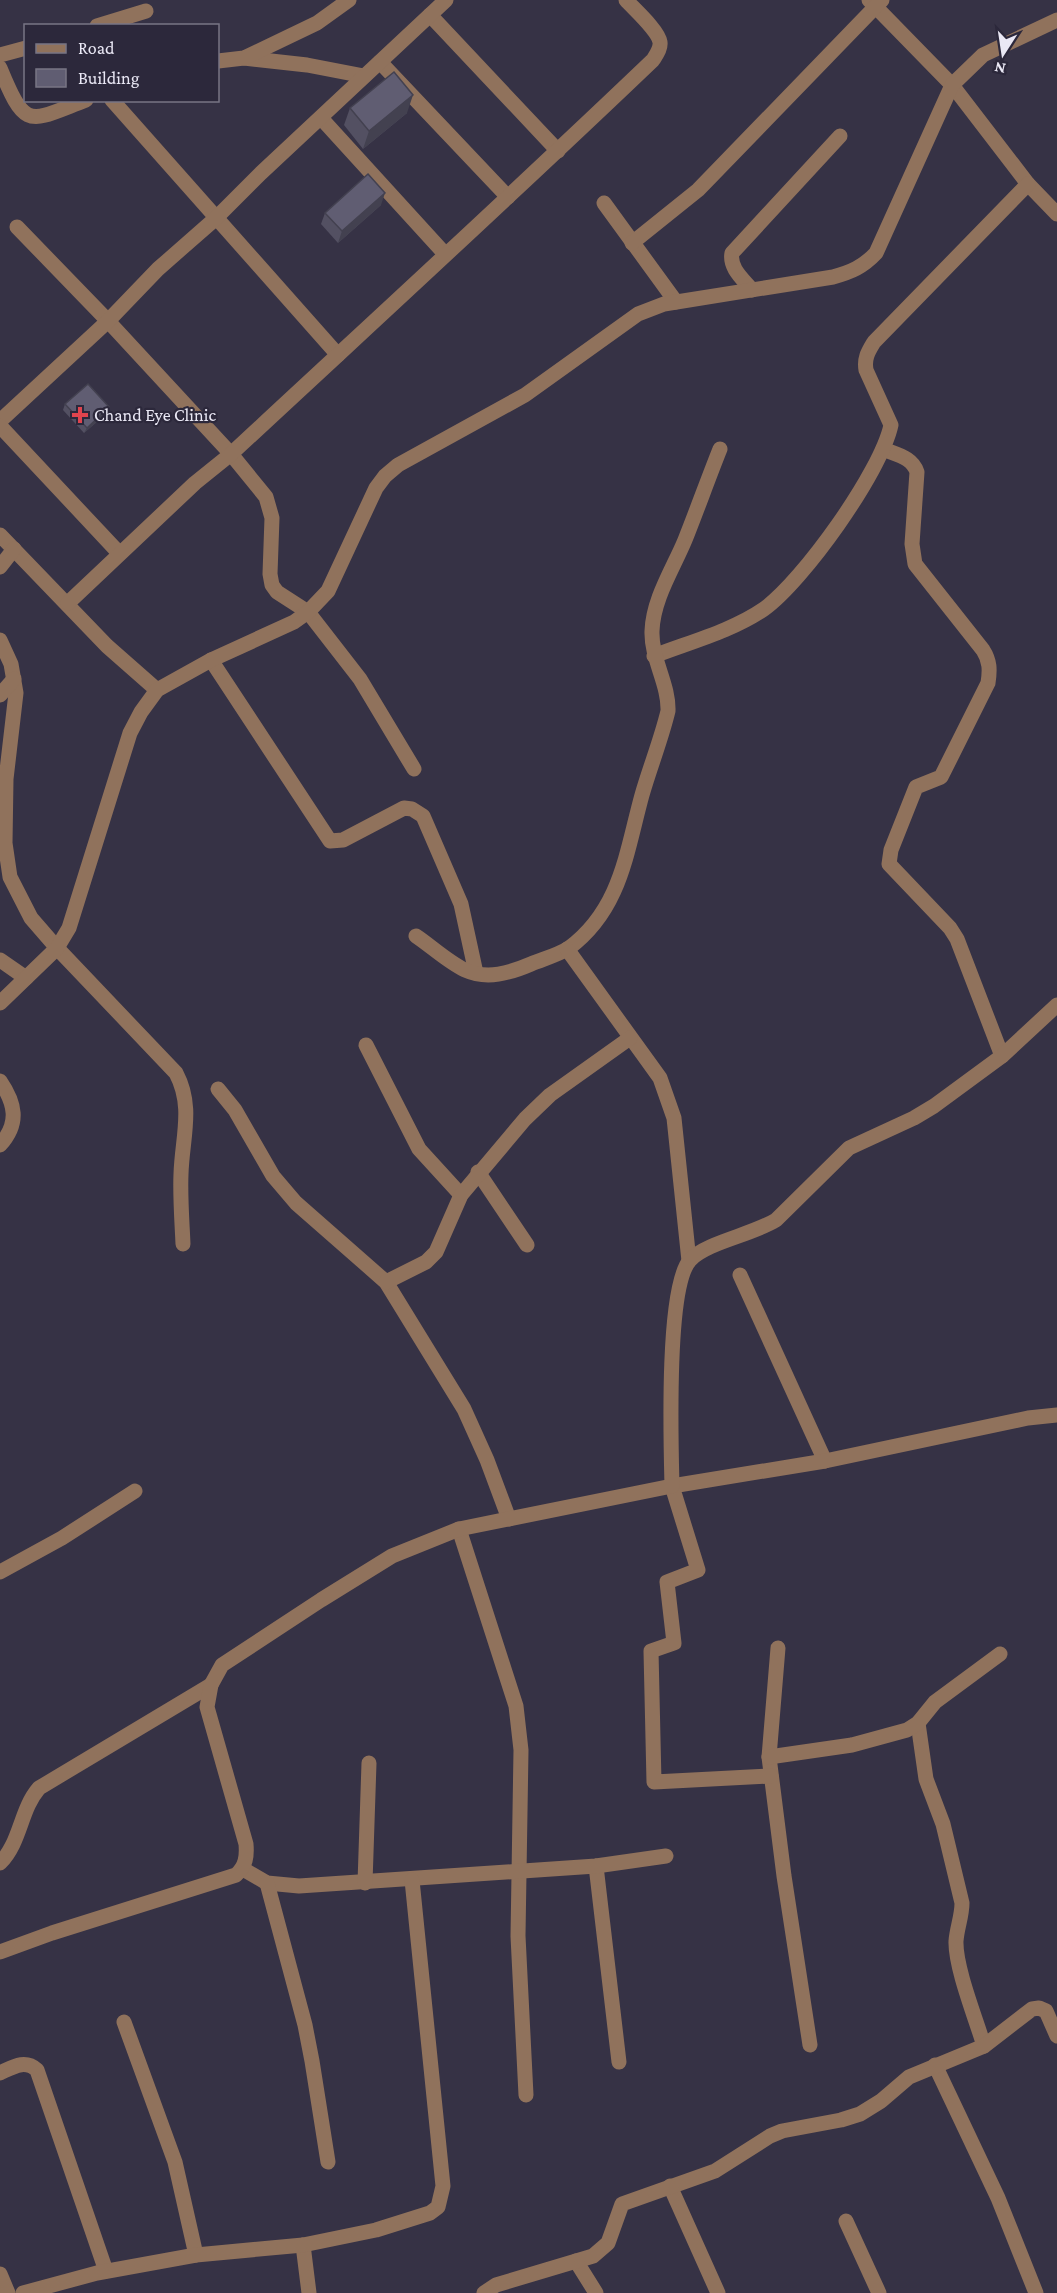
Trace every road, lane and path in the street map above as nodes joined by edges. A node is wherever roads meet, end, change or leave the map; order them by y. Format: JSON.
{"nodes":[{"id":1,"x":349,"y":0,"type":"edge"},
{"id":2,"x":446,"y":0,"type":"edge"},
{"id":3,"x":626,"y":0,"type":"edge"},
{"id":4,"x":876,"y":2,"type":"edge"},
{"id":5,"x":146,"y":10,"type":"dead end"},
{"id":6,"x":430,"y":15,"type":"junction"},
{"id":7,"x":1057,"y":20,"type":"edge"},
{"id":8,"x":103,"y":24,"type":"edge"},
{"id":9,"x":24,"y":49,"type":"edge"},
{"id":10,"x":0,"y":55,"type":"edge"},
{"id":11,"x":244,"y":58,"type":"junction"},
{"id":12,"x":219,"y":62,"type":"edge"},
{"id":13,"x":380,"y":62,"type":"junction"},
{"id":14,"x":0,"y":69,"type":"edge"},
{"id":15,"x":364,"y":76,"type":"junction"},
{"id":16,"x":952,"y":85,"type":"junction"},
{"id":17,"x":4,"y":90,"type":"edge"},
{"id":18,"x":81,"y":102,"type":"edge"},
{"id":19,"x":114,"y":102,"type":"edge"},
{"id":20,"x":321,"y":118,"type":"junction"},
{"id":21,"x":840,"y":136,"type":"dead end"},
{"id":22,"x":558,"y":151,"type":"junction"},
{"id":23,"x":1028,"y":184,"type":"junction"},
{"id":24,"x":508,"y":197,"type":"junction"},
{"id":25,"x":604,"y":203,"type":"dead end"},
{"id":26,"x":1057,"y":214,"type":"edge"},
{"id":27,"x":216,"y":219,"type":"junction"},
{"id":28,"x":17,"y":227,"type":"dead end"},
{"id":29,"x":632,"y":243,"type":"junction"},
{"id":30,"x":445,"y":254,"type":"junction"},
{"id":31,"x":752,"y":290,"type":"junction"},
{"id":32,"x":676,"y":302,"type":"junction"},
{"id":33,"x":108,"y":321,"type":"junction"},
{"id":34,"x":338,"y":355,"type":"junction"},
{"id":35,"x":0,"y":421,"type":"edge"},
{"id":36,"x":0,"y":426,"type":"edge"},
{"id":37,"x":720,"y":449,"type":"dead end"},
{"id":38,"x":884,"y":449,"type":"junction"},
{"id":39,"x":231,"y":454,"type":"junction"},
{"id":40,"x":0,"y":535,"type":"edge"},
{"id":41,"x":14,"y":549,"type":"junction"},
{"id":42,"x":119,"y":554,"type":"junction"},
{"id":43,"x":0,"y":567,"type":"edge"},
{"id":44,"x":68,"y":603,"type":"junction"},
{"id":45,"x":308,"y":612,"type":"junction"},
{"id":46,"x":0,"y":640,"type":"edge"},
{"id":47,"x":654,"y":656,"type":"junction"},
{"id":48,"x":211,"y":660,"type":"junction"},
{"id":49,"x":14,"y":679,"type":"junction"},
{"id":50,"x":157,"y":690,"type":"junction"},
{"id":51,"x":0,"y":695,"type":"edge"},
{"id":52,"x":414,"y":769,"type":"dead end"},
{"id":53,"x":416,"y":936,"type":"dead end"},
{"id":54,"x":57,"y":948,"type":"junction"},
{"id":55,"x":567,"y":949,"type":"junction"},
{"id":56,"x":0,"y":960,"type":"edge"},
{"id":57,"x":476,"y":973,"type":"junction"},
{"id":58,"x":26,"y":978,"type":"junction"},
{"id":59,"x":0,"y":1003,"type":"edge"},
{"id":60,"x":1057,"y":1005,"type":"edge"},
{"id":61,"x":630,"y":1038,"type":"junction"},
{"id":62,"x":366,"y":1045,"type":"dead end"},
{"id":63,"x":1002,"y":1056,"type":"junction"},
{"id":64,"x":0,"y":1081,"type":"edge"},
{"id":65,"x":218,"y":1089,"type":"dead end"},
{"id":66,"x":0,"y":1145,"type":"edge"},
{"id":67,"x":478,"y":1173,"type":"junction"},
{"id":68,"x":460,"y":1195,"type":"junction"},
{"id":69,"x":183,"y":1244,"type":"dead end"},
{"id":70,"x":527,"y":1245,"type":"dead end"},
{"id":71,"x":688,"y":1262,"type":"junction"},
{"id":72,"x":740,"y":1275,"type":"dead end"},
{"id":73,"x":386,"y":1282,"type":"junction"},
{"id":74,"x":1057,"y":1415,"type":"edge"},
{"id":75,"x":825,"y":1461,"type":"junction"},
{"id":76,"x":672,"y":1486,"type":"junction"},
{"id":77,"x":135,"y":1491,"type":"dead end"},
{"id":78,"x":509,"y":1519,"type":"junction"},
{"id":79,"x":459,"y":1529,"type":"junction"},
{"id":80,"x":0,"y":1572,"type":"edge"},
{"id":81,"x":778,"y":1648,"type":"dead end"},
{"id":82,"x":1000,"y":1654,"type":"dead end"},
{"id":83,"x":210,"y":1685,"type":"junction"},
{"id":84,"x":918,"y":1723,"type":"junction"},
{"id":85,"x":769,"y":1757,"type":"junction"},
{"id":86,"x":369,"y":1763,"type":"dead end"},
{"id":87,"x":771,"y":1776,"type":"junction"},
{"id":88,"x":666,"y":1856,"type":"dead end"},
{"id":89,"x":0,"y":1863,"type":"edge"},
{"id":90,"x":596,"y":1866,"type":"junction"},
{"id":91,"x":243,"y":1869,"type":"junction"},
{"id":92,"x":519,"y":1872,"type":"junction"},
{"id":93,"x":412,"y":1880,"type":"junction"},
{"id":94,"x":267,"y":1883,"type":"junction"},
{"id":95,"x":365,"y":1883,"type":"junction"},
{"id":96,"x":0,"y":1952,"type":"edge"},
{"id":97,"x":124,"y":2022,"type":"dead end"},
{"id":98,"x":1057,"y":2036,"type":"edge"},
{"id":99,"x":810,"y":2045,"type":"dead end"},
{"id":100,"x":984,"y":2046,"type":"junction"},
{"id":101,"x":619,"y":2062,"type":"dead end"},
{"id":102,"x":935,"y":2065,"type":"junction"},
{"id":103,"x":0,"y":2073,"type":"edge"},
{"id":104,"x":526,"y":2095,"type":"dead end"},
{"id":105,"x":328,"y":2162,"type":"dead end"},
{"id":106,"x":670,"y":2186,"type":"junction"},
{"id":107,"x":846,"y":2221,"type":"dead end"},
{"id":108,"x":303,"y":2245,"type":"junction"},
{"id":109,"x":196,"y":2255,"type":"junction"},
{"id":110,"x":576,"y":2261,"type":"junction"},
{"id":111,"x":106,"y":2271,"type":"junction"},
{"id":112,"x":0,"y":2274,"type":"edge"},
{"id":113,"x":27,"y":2292,"type":"edge"},
{"id":114,"x":8,"y":2293,"type":"edge"},
{"id":115,"x":309,"y":2293,"type":"edge"},
{"id":116,"x":484,"y":2293,"type":"edge"},
{"id":117,"x":596,"y":2293,"type":"edge"},
{"id":118,"x":718,"y":2293,"type":"edge"},
{"id":119,"x":879,"y":2293,"type":"edge"},
{"id":120,"x":1036,"y":2293,"type":"edge"}],
"edges":[{"from":1,"to":11,"type":"street"},
{"from":2,"to":6,"type":"street"},
{"from":3,"to":22,"type":"street"},
{"from":4,"to":16,"type":"street"},
{"from":4,"to":29,"type":"street"},
{"from":5,"to":8,"type":"street"},
{"from":6,"to":13,"type":"street"},
{"from":6,"to":22,"type":"street"},
{"from":7,"to":16,"type":"street"},
{"from":9,"to":10,"type":"street"},
{"from":11,"to":12,"type":"street"},
{"from":11,"to":15,"type":"street"},
{"from":13,"to":15,"type":"street"},
{"from":13,"to":24,"type":"street"},
{"from":14,"to":17,"type":"street"},
{"from":15,"to":20,"type":"street"},
{"from":16,"to":23,"type":"street"},
{"from":16,"to":31,"type":"street"},
{"from":17,"to":18,"type":"street"},
{"from":19,"to":27,"type":"street"},
{"from":20,"to":27,"type":"street"},
{"from":20,"to":30,"type":"street"},
{"from":21,"to":31,"type":"street"},
{"from":22,"to":24,"type":"street"},
{"from":23,"to":26,"type":"street"},
{"from":23,"to":38,"type":"street"},
{"from":24,"to":30,"type":"street"},
{"from":25,"to":29,"type":"street"},
{"from":27,"to":33,"type":"street"},
{"from":27,"to":34,"type":"street"},
{"from":28,"to":33,"type":"street"},
{"from":29,"to":32,"type":"street"},
{"from":30,"to":34,"type":"street"},
{"from":31,"to":32,"type":"street"},
{"from":32,"to":45,"type":"street"},
{"from":33,"to":35,"type":"street"},
{"from":33,"to":39,"type":"street"},
{"from":34,"to":39,"type":"street"},
{"from":36,"to":42,"type":"street"},
{"from":37,"to":47,"type":"street"},
{"from":38,"to":47,"type":"street"},
{"from":38,"to":63,"type":"street"},
{"from":39,"to":42,"type":"street"},
{"from":39,"to":45,"type":"street"},
{"from":40,"to":41,"type":"street"},
{"from":41,"to":43,"type":"street"},
{"from":41,"to":44,"type":"street"},
{"from":42,"to":44,"type":"street"},
{"from":44,"to":50,"type":"street"},
{"from":45,"to":48,"type":"street"},
{"from":45,"to":52,"type":"street"},
{"from":46,"to":49,"type":"street"},
{"from":47,"to":55,"type":"street"},
{"from":48,"to":50,"type":"street"},
{"from":48,"to":57,"type":"street"},
{"from":49,"to":51,"type":"street"},
{"from":49,"to":54,"type":"street"},
{"from":50,"to":54,"type":"street"},
{"from":53,"to":57,"type":"street"},
{"from":54,"to":58,"type":"street"},
{"from":54,"to":69,"type":"street"},
{"from":55,"to":57,"type":"street"},
{"from":55,"to":61,"type":"street"},
{"from":56,"to":58,"type":"street"},
{"from":58,"to":59,"type":"street"},
{"from":60,"to":63,"type":"street"},
{"from":61,"to":67,"type":"street"},
{"from":61,"to":71,"type":"street"},
{"from":62,"to":68,"type":"street"},
{"from":63,"to":71,"type":"street"},
{"from":64,"to":66,"type":"street"},
{"from":65,"to":73,"type":"street"},
{"from":67,"to":68,"type":"street"},
{"from":67,"to":70,"type":"street"},
{"from":68,"to":73,"type":"street"},
{"from":71,"to":76,"type":"street"},
{"from":72,"to":75,"type":"street"},
{"from":73,"to":78,"type":"street"},
{"from":74,"to":75,"type":"street"},
{"from":75,"to":76,"type":"street"},
{"from":76,"to":78,"type":"street"},
{"from":76,"to":87,"type":"street"},
{"from":77,"to":80,"type":"street"},
{"from":78,"to":79,"type":"street"},
{"from":79,"to":83,"type":"street"},
{"from":79,"to":92,"type":"street"},
{"from":81,"to":85,"type":"street"},
{"from":82,"to":84,"type":"street"},
{"from":83,"to":89,"type":"street"},
{"from":83,"to":91,"type":"street"},
{"from":84,"to":85,"type":"street"},
{"from":84,"to":100,"type":"street"},
{"from":85,"to":87,"type":"street"},
{"from":86,"to":95,"type":"street"},
{"from":87,"to":99,"type":"street"},
{"from":88,"to":90,"type":"street"},
{"from":90,"to":92,"type":"street"},
{"from":90,"to":101,"type":"street"},
{"from":91,"to":94,"type":"street"},
{"from":91,"to":96,"type":"street"},
{"from":92,"to":93,"type":"street"},
{"from":92,"to":104,"type":"street"},
{"from":93,"to":95,"type":"street"},
{"from":93,"to":108,"type":"street"},
{"from":94,"to":95,"type":"street"},
{"from":94,"to":105,"type":"street"},
{"from":97,"to":109,"type":"street"},
{"from":98,"to":100,"type":"street"},
{"from":100,"to":102,"type":"street"},
{"from":102,"to":106,"type":"street"},
{"from":102,"to":120,"type":"street"},
{"from":103,"to":111,"type":"street"},
{"from":106,"to":110,"type":"street"},
{"from":106,"to":118,"type":"street"},
{"from":107,"to":119,"type":"street"},
{"from":108,"to":109,"type":"street"},
{"from":108,"to":115,"type":"street"},
{"from":109,"to":111,"type":"street"},
{"from":110,"to":116,"type":"street"},
{"from":110,"to":117,"type":"street"},
{"from":111,"to":113,"type":"street"},
{"from":112,"to":114,"type":"street"}]}
